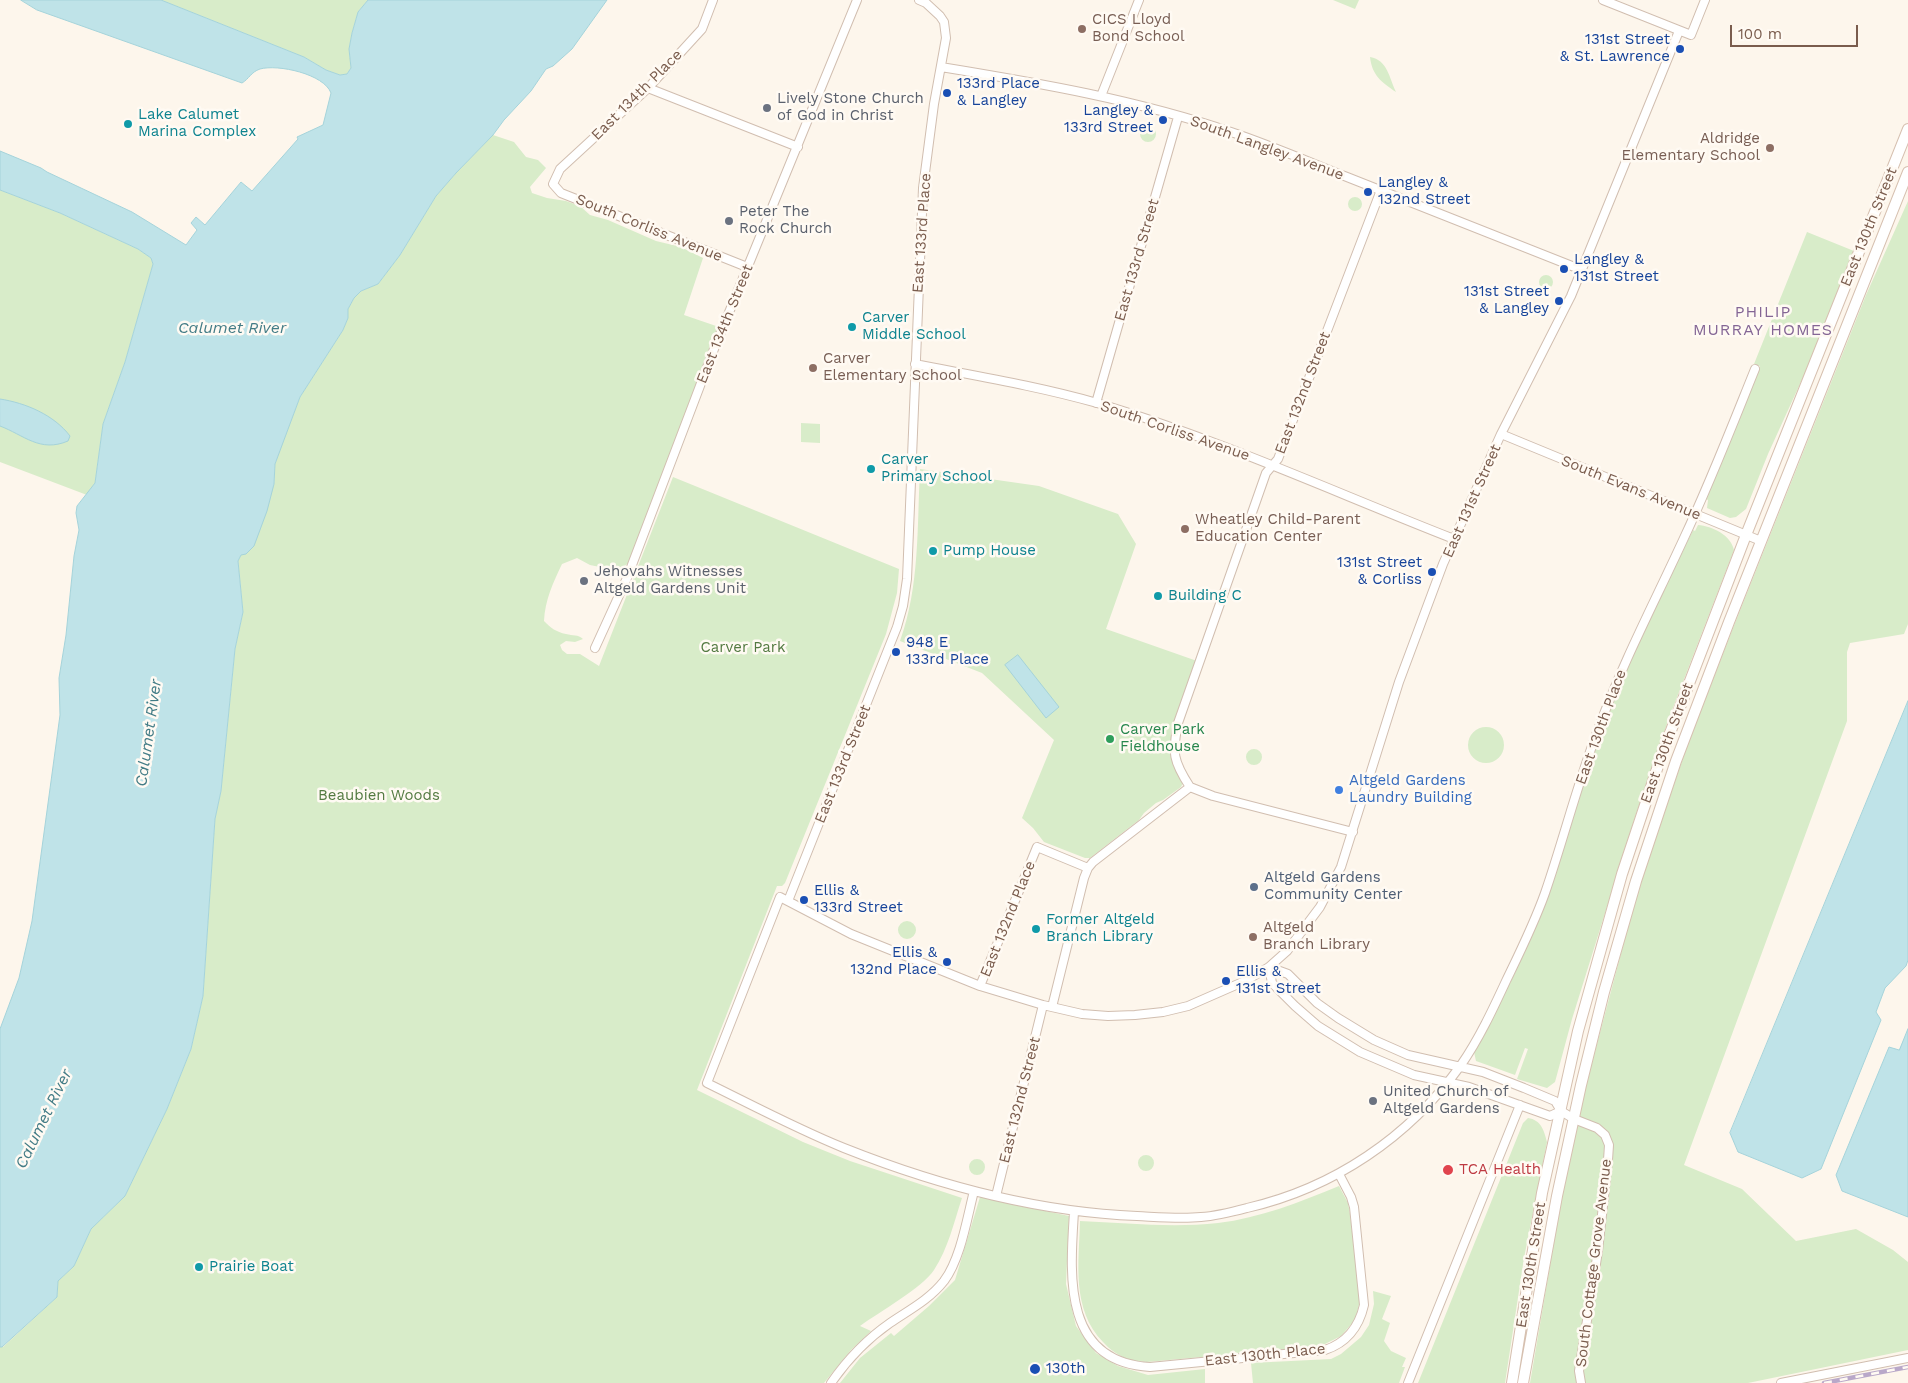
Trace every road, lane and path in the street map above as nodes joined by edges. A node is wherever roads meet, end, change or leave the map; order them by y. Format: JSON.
{"nodes":[{"id":1,"x":713,"y":0,"type":"edge"},
{"id":2,"x":857,"y":0,"type":"edge"},
{"id":3,"x":919,"y":0,"type":"edge"},
{"id":4,"x":1139,"y":0,"type":"edge"},
{"id":5,"x":1603,"y":0,"type":"edge"},
{"id":6,"x":1705,"y":0,"type":"edge"},
{"id":7,"x":1679,"y":30,"type":"junction"},
{"id":8,"x":941,"y":67,"type":"junction"},
{"id":9,"x":648,"y":88,"type":"junction"},
{"id":10,"x":1101,"y":96,"type":"junction"},
{"id":11,"x":1178,"y":116,"type":"junction"},
{"id":12,"x":1908,"y":129,"type":"edge"},
{"id":13,"x":798,"y":147,"type":"junction"},
{"id":14,"x":1908,"y":172,"type":"edge"},
{"id":15,"x":554,"y":184,"type":"joint"},
{"id":16,"x":1381,"y":190,"type":"junction"},
{"id":17,"x":748,"y":267,"type":"junction"},
{"id":18,"x":1582,"y":270,"type":"junction"},
{"id":19,"x":915,"y":364,"type":"junction"},
{"id":20,"x":1755,"y":369,"type":"dead end"},
{"id":21,"x":1096,"y":403,"type":"junction"},
{"id":22,"x":1501,"y":434,"type":"junction"},
{"id":23,"x":1271,"y":466,"type":"junction"},
{"id":24,"x":1695,"y":515,"type":"junction"},
{"id":25,"x":1746,"y":535,"type":"junction"},
{"id":26,"x":1454,"y":539,"type":"junction"},
{"id":27,"x":1761,"y":541,"type":"junction"},
{"id":28,"x":897,"y":627,"type":"joint"},
{"id":29,"x":595,"y":648,"type":"dead end"},
{"id":30,"x":1190,"y":787,"type":"junction"},
{"id":31,"x":1353,"y":832,"type":"junction"},
{"id":32,"x":1088,"y":868,"type":"junction"},
{"id":33,"x":788,"y":901,"type":"junction"},
{"id":34,"x":1269,"y":967,"type":"junction"},
{"id":35,"x":980,"y":986,"type":"junction"},
{"id":36,"x":1044,"y":1005,"type":"junction"},
{"id":37,"x":1052,"y":1007,"type":"junction"},
{"id":38,"x":1460,"y":1067,"type":"junction"},
{"id":39,"x":1446,"y":1082,"type":"junction"},
{"id":40,"x":707,"y":1083,"type":"joint"},
{"id":41,"x":1520,"y":1105,"type":"junction"},
{"id":42,"x":1561,"y":1111,"type":"junction"},
{"id":43,"x":1574,"y":1118,"type":"junction"},
{"id":44,"x":1339,"y":1174,"type":"junction"},
{"id":45,"x":974,"y":1191,"type":"junction"},
{"id":46,"x":996,"y":1196,"type":"junction"},
{"id":47,"x":1074,"y":1212,"type":"junction"},
{"id":48,"x":1908,"y":1358,"type":"edge"},
{"id":49,"x":831,"y":1383,"type":"edge"},
{"id":50,"x":1408,"y":1383,"type":"edge"},
{"id":51,"x":1512,"y":1383,"type":"edge"},
{"id":52,"x":1523,"y":1383,"type":"edge"},
{"id":53,"x":1581,"y":1383,"type":"edge"},
{"id":54,"x":1780,"y":1383,"type":"edge"}],
"edges":[{"from":1,"to":9,"type":"street","name":"East 134th Place"},
{"from":2,"to":13,"type":"street","name":"East 134th Street"},
{"from":3,"to":8,"type":"street","name":"East 133rd Place"},
{"from":4,"to":10,"type":"street"},
{"from":5,"to":7,"type":"street"},
{"from":6,"to":7,"type":"street"},
{"from":7,"to":18,"type":"street","name":"East 131st Street"},
{"from":8,"to":10,"type":"street","name":"South Langley Avenue"},
{"from":8,"to":19,"type":"street","name":"East 133rd Place"},
{"from":9,"to":13,"type":"street"},
{"from":9,"to":15,"type":"street","name":"East 134th Place"},
{"from":10,"to":11,"type":"street","name":"South Langley Avenue"},
{"from":11,"to":16,"type":"street","name":"South Langley Avenue"},
{"from":11,"to":21,"type":"street","name":"East 133rd Street"},
{"from":12,"to":25,"type":"main road","name":"East 130th Street"},
{"from":13,"to":17,"type":"street","name":"East 134th Street"},
{"from":14,"to":27,"type":"main road","name":"East 130th Street"},
{"from":15,"to":17,"type":"street","name":"South Corliss Avenue"},
{"from":16,"to":18,"type":"street","name":"South Langley Avenue"},
{"from":16,"to":23,"type":"street","name":"East 132nd Street"},
{"from":17,"to":29,"type":"street","name":"East 134th Street"},
{"from":18,"to":22,"type":"street","name":"East 131st Street"},
{"from":19,"to":21,"type":"street","name":"South Corliss Avenue"},
{"from":19,"to":28,"type":"street","name":"East 133rd Place"},
{"from":20,"to":24,"type":"street","name":"East 130th Place"},
{"from":21,"to":23,"type":"street","name":"South Corliss Avenue"},
{"from":22,"to":24,"type":"street","name":"South Evans Avenue"},
{"from":22,"to":26,"type":"street","name":"East 131st Street"},
{"from":23,"to":26,"type":"street","name":"South Corliss Avenue"},
{"from":23,"to":30,"type":"street","name":"East 132nd Street"},
{"from":24,"to":25,"type":"street","name":"South Evans Avenue"},
{"from":24,"to":38,"type":"street","name":"East 130th Place"},
{"from":25,"to":27,"type":"street","name":"South Evans Avenue"},
{"from":25,"to":42,"type":"main road","name":"East 130th Street"},
{"from":26,"to":31,"type":"street","name":"East 131st Street"},
{"from":27,"to":43,"type":"main road","name":"East 130th Street"},
{"from":28,"to":33,"type":"street","name":"East 133rd Street"},
{"from":30,"to":31,"type":"street"},
{"from":30,"to":32,"type":"street"},
{"from":31,"to":34,"type":"street","name":"East 131st Street"},
{"from":32,"to":35,"type":"street","name":"East 132nd Place"},
{"from":32,"to":37,"type":"street"},
{"from":33,"to":35,"type":"street","name":"East 131st Street"},
{"from":33,"to":40,"type":"street","name":"East 131st Street"},
{"from":34,"to":37,"type":"street","name":"East 131st Street"},
{"from":34,"to":38,"type":"street","name":"South Cottage Grove Avenue"},
{"from":34,"to":39,"type":"street"},
{"from":35,"to":36,"type":"street","name":"East 131st Street"},
{"from":36,"to":37,"type":"street","name":"East 131st Street"},
{"from":36,"to":46,"type":"street","name":"East 132nd Street"},
{"from":38,"to":39,"type":"street","name":"East 130th Place"},
{"from":38,"to":42,"type":"street","name":"South Cottage Grove Avenue"},
{"from":39,"to":41,"type":"street"},
{"from":39,"to":44,"type":"street","name":"East 130th Place"},
{"from":40,"to":45,"type":"street","name":"East 130th Place"},
{"from":41,"to":42,"type":"street"},
{"from":41,"to":50,"type":"street"},
{"from":42,"to":43,"type":"street","name":"South Cottage Grove Avenue"},
{"from":42,"to":51,"type":"main road","name":"East 130th Street"},
{"from":43,"to":52,"type":"main road","name":"East 130th Street"},
{"from":43,"to":53,"type":"street","name":"South Cottage Grove Avenue"},
{"from":44,"to":47,"type":"street","name":"East 130th Place"},
{"from":44,"to":47,"type":"street","name":"East 130th Place"},
{"from":45,"to":46,"type":"street","name":"East 130th Place"},
{"from":45,"to":49,"type":"street"},
{"from":46,"to":47,"type":"street","name":"East 130th Place"},
{"from":48,"to":54,"type":"street"}]}
